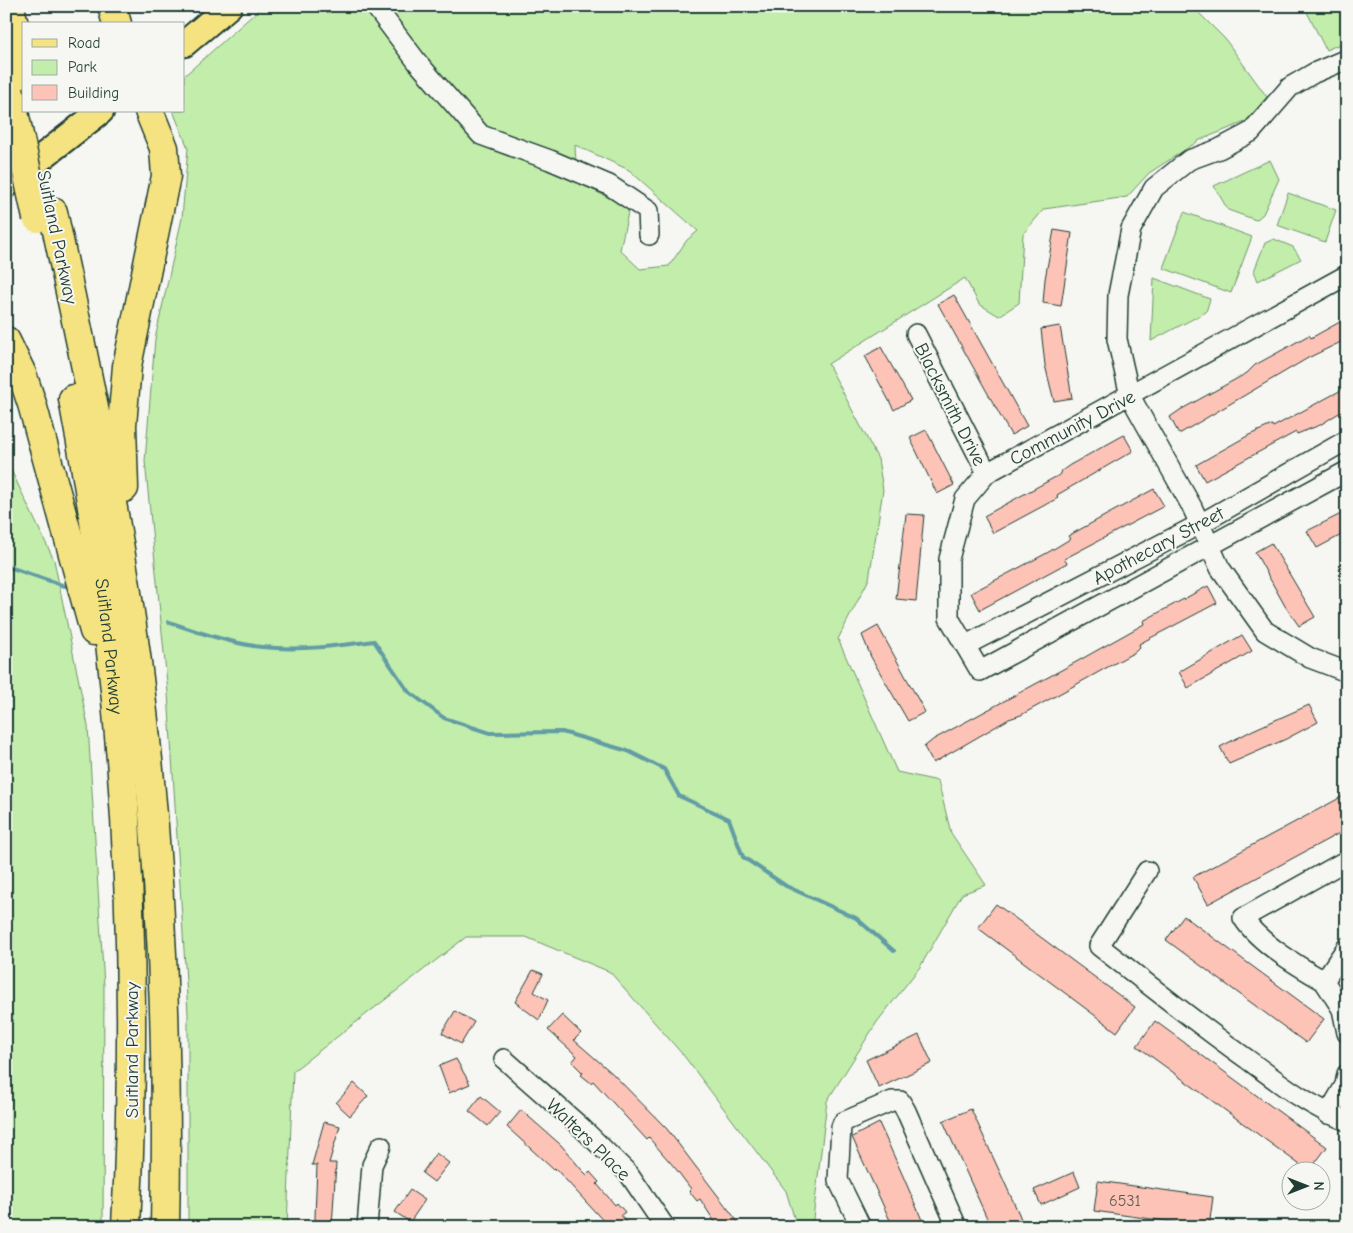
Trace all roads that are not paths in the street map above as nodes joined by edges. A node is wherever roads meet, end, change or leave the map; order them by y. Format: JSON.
{"nodes":[{"id":1,"x":10,"y":6,"type":"edge"},
{"id":2,"x":112,"y":6,"type":"edge"},
{"id":3,"x":229,"y":6,"type":"edge"},
{"id":4,"x":375,"y":6,"type":"edge"},
{"id":5,"x":116,"y":22,"type":"edge"},
{"id":6,"x":185,"y":43,"type":"edge"},
{"id":7,"x":1347,"y":59,"type":"edge"},
{"id":8,"x":22,"y":63,"type":"edge"},
{"id":9,"x":6,"y":74,"type":"edge"},
{"id":10,"x":22,"y":110,"type":"edge"},
{"id":11,"x":23,"y":112,"type":"edge"},
{"id":12,"x":100,"y":112,"type":"edge"},
{"id":13,"x":149,"y":112,"type":"edge"},
{"id":14,"x":6,"y":185,"type":"edge"},
{"id":15,"x":45,"y":215,"type":"junction"},
{"id":16,"x":649,"y":235,"type":"dead end"},
{"id":17,"x":1347,"y":275,"type":"edge"},
{"id":18,"x":916,"y":334,"type":"dead end"},
{"id":19,"x":6,"y":341,"type":"edge"},
{"id":20,"x":1130,"y":396,"type":"junction"},
{"id":21,"x":1347,"y":440,"type":"edge"},
{"id":22,"x":1347,"y":471,"type":"edge"},
{"id":23,"x":987,"y":473,"type":"junction"},
{"id":24,"x":1200,"y":524,"type":"junction"},
{"id":25,"x":1210,"y":546,"type":"junction"},
{"id":26,"x":966,"y":645,"type":"junction"},
{"id":27,"x":137,"y":664,"type":"junction"},
{"id":28,"x":980,"y":671,"type":"joint"},
{"id":29,"x":1347,"y":672,"type":"edge"},
{"id":30,"x":123,"y":790,"type":"junction"},
{"id":31,"x":1347,"y":860,"type":"edge"},
{"id":32,"x":1147,"y":871,"type":"dead end"},
{"id":33,"x":1347,"y":947,"type":"edge"},
{"id":34,"x":1324,"y":981,"type":"junction"},
{"id":35,"x":1347,"y":1033,"type":"edge"},
{"id":36,"x":504,"y":1059,"type":"dead end"},
{"id":37,"x":1347,"y":1074,"type":"edge"},
{"id":38,"x":1328,"y":1114,"type":"junction"},
{"id":39,"x":1347,"y":1121,"type":"edge"},
{"id":40,"x":381,"y":1146,"type":"dead end"},
{"id":41,"x":126,"y":1227,"type":"edge"},
{"id":42,"x":165,"y":1227,"type":"edge"},
{"id":43,"x":367,"y":1227,"type":"edge"},
{"id":44,"x":665,"y":1227,"type":"edge"},
{"id":45,"x":861,"y":1227,"type":"edge"},
{"id":46,"x":956,"y":1227,"type":"edge"}],
"edges":[{"from":1,"to":8,"type":"highway"},
{"from":2,"to":5,"type":"highway"},
{"from":3,"to":6,"type":"main road"},
{"from":4,"to":16,"type":"street"},
{"from":7,"to":20,"type":"street"},
{"from":9,"to":10,"type":"highway","name":"Suitland Parkway"},
{"from":11,"to":15,"type":"highway","name":"Suitland Parkway","bridge":true},
{"from":12,"to":14,"type":"main road"},
{"from":13,"to":27,"type":"highway"},
{"from":15,"to":27,"type":"highway","name":"Suitland Parkway"},
{"from":15,"to":30,"type":"highway","name":"Suitland Parkway"},
{"from":17,"to":20,"type":"street","name":"Community Drive"},
{"from":18,"to":23,"type":"street","name":"Blacksmith Drive"},
{"from":19,"to":30,"type":"highway"},
{"from":20,"to":23,"type":"street","name":"Community Drive"},
{"from":20,"to":24,"type":"street"},
{"from":21,"to":24,"type":"street","name":"Apothecary Street"},
{"from":22,"to":25,"type":"street","name":"Apothecary Street"},
{"from":23,"to":26,"type":"street","name":"Community Drive"},
{"from":24,"to":25,"type":"street"},
{"from":24,"to":26,"type":"street","name":"Apothecary Street"},
{"from":25,"to":28,"type":"street","name":"Apothecary Street"},
{"from":25,"to":29,"type":"street"},
{"from":26,"to":28,"type":"street","name":"Community Drive"},
{"from":27,"to":42,"type":"highway","name":"Suitland Parkway"},
{"from":30,"to":41,"type":"highway","name":"Suitland Parkway"},
{"from":31,"to":34,"type":"street"},
{"from":32,"to":38,"type":"street"},
{"from":33,"to":34,"type":"street"},
{"from":34,"to":35,"type":"street"},
{"from":36,"to":44,"type":"street","name":"Walters Place"},
{"from":37,"to":38,"type":"street"},
{"from":38,"to":39,"type":"street"},
{"from":40,"to":43,"type":"street"},
{"from":45,"to":46,"type":"street"}]}
